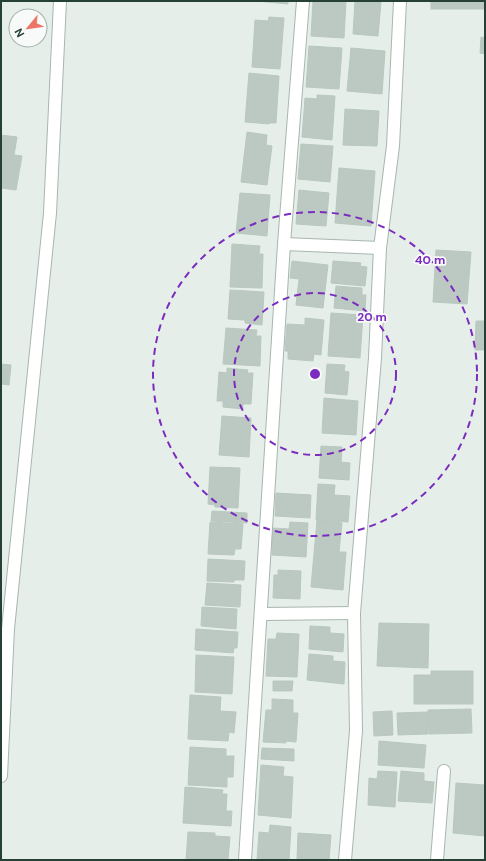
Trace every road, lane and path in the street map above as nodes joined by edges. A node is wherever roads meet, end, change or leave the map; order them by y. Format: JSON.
{"nodes":[{"id":1,"x":60,"y":1,"type":"edge"},
{"id":2,"x":304,"y":1,"type":"edge"},
{"id":3,"x":400,"y":1,"type":"edge"},
{"id":4,"x":284,"y":244,"type":"junction"},
{"id":5,"x":380,"y":248,"type":"junction"},
{"id":6,"x":354,"y":613,"type":"junction"},
{"id":7,"x":261,"y":614,"type":"junction"},
{"id":8,"x":444,"y":771,"type":"dead end"},
{"id":9,"x":1,"y":776,"type":"edge"},
{"id":10,"x":245,"y":860,"type":"edge"},
{"id":11,"x":345,"y":860,"type":"edge"},
{"id":12,"x":437,"y":860,"type":"edge"}],
"edges":[{"from":1,"to":9,"type":"street"},
{"from":2,"to":4,"type":"street"},
{"from":3,"to":5,"type":"street"},
{"from":4,"to":5,"type":"street"},
{"from":4,"to":7,"type":"street"},
{"from":5,"to":6,"type":"street"},
{"from":6,"to":7,"type":"street"},
{"from":6,"to":11,"type":"street"},
{"from":7,"to":10,"type":"street"},
{"from":8,"to":12,"type":"street"}]}
